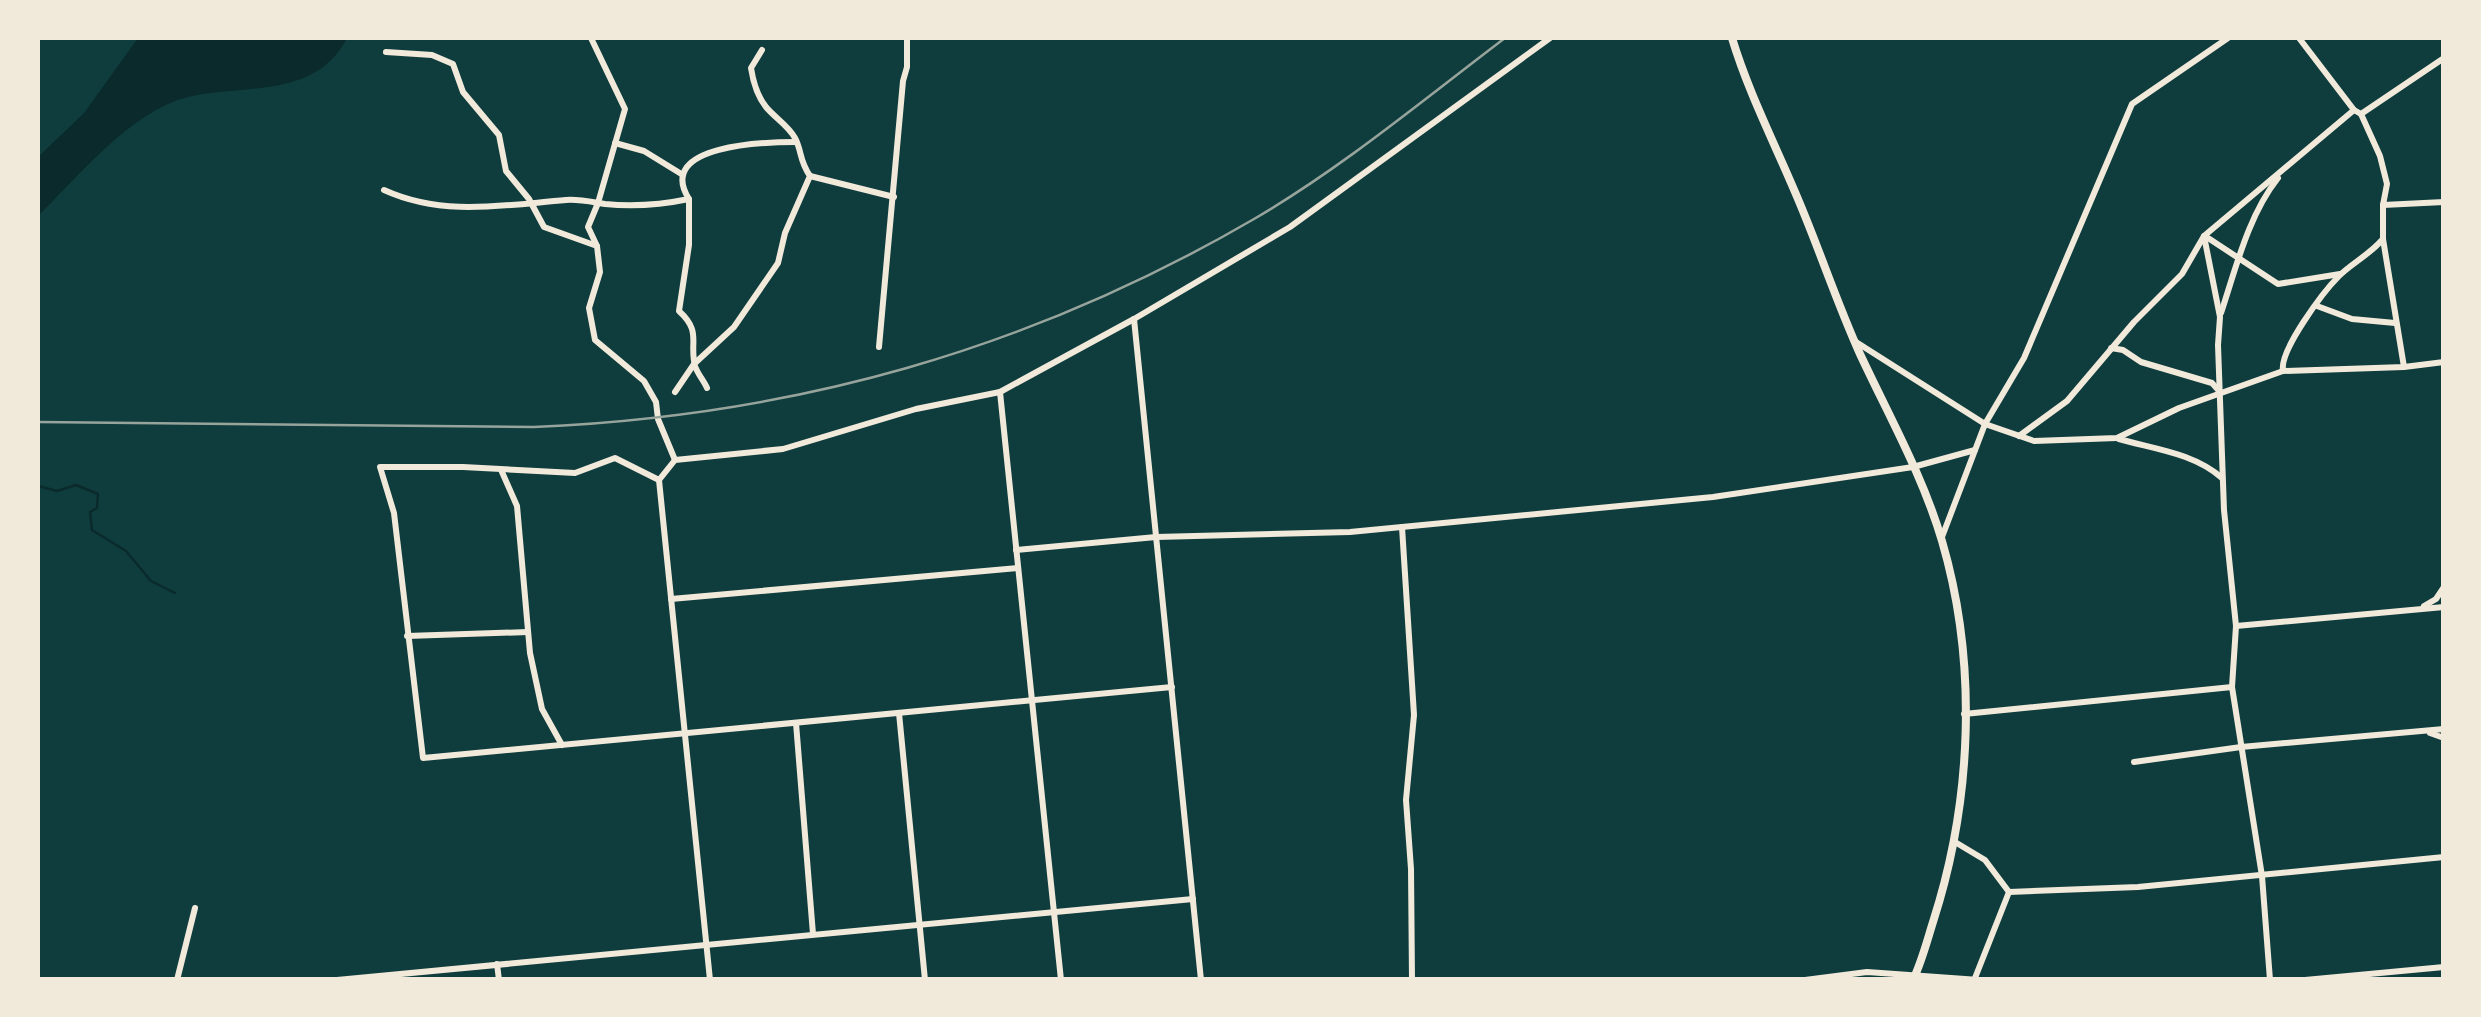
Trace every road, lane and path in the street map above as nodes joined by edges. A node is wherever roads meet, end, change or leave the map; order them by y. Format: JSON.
{"nodes":[{"id":1,"x":590,"y":38,"type":"edge"},
{"id":2,"x":908,"y":38,"type":"edge"},
{"id":3,"x":1550,"y":38,"type":"edge"},
{"id":4,"x":1732,"y":38,"type":"edge"},
{"id":5,"x":2228,"y":38,"type":"edge"},
{"id":6,"x":2299,"y":38,"type":"edge"},
{"id":7,"x":762,"y":50,"type":"dead end"},
{"id":8,"x":386,"y":52,"type":"dead end"},
{"id":9,"x":2444,"y":62,"type":"edge"},
{"id":10,"x":2358,"y":112,"type":"junction"},
{"id":11,"x":798,"y":142,"type":"junction"},
{"id":12,"x":615,"y":144,"type":"junction"},
{"id":13,"x":2296,"y":159,"type":"junction"},
{"id":14,"x":683,"y":175,"type":"junction"},
{"id":15,"x":810,"y":176,"type":"junction"},
{"id":16,"x":384,"y":190,"type":"dead end"},
{"id":17,"x":894,"y":197,"type":"junction"},
{"id":18,"x":689,"y":198,"type":"junction"},
{"id":19,"x":2444,"y":202,"type":"edge"},
{"id":20,"x":598,"y":203,"type":"junction"},
{"id":21,"x":532,"y":205,"type":"junction"},
{"id":22,"x":2383,"y":205,"type":"junction"},
{"id":23,"x":2204,"y":236,"type":"junction"},
{"id":24,"x":2383,"y":239,"type":"junction"},
{"id":25,"x":597,"y":246,"type":"junction"},
{"id":26,"x":2240,"y":257,"type":"junction"},
{"id":27,"x":2340,"y":274,"type":"junction"},
{"id":28,"x":2316,"y":306,"type":"junction"},
{"id":29,"x":2220,"y":317,"type":"junction"},
{"id":30,"x":1134,"y":320,"type":"junction"},
{"id":31,"x":2394,"y":323,"type":"junction"},
{"id":32,"x":1854,"y":341,"type":"junction"},
{"id":33,"x":879,"y":347,"type":"dead end"},
{"id":34,"x":2110,"y":348,"type":"junction"},
{"id":35,"x":2444,"y":362,"type":"edge"},
{"id":36,"x":694,"y":364,"type":"junction"},
{"id":37,"x":2404,"y":368,"type":"junction"},
{"id":38,"x":2283,"y":371,"type":"junction"},
{"id":39,"x":707,"y":388,"type":"dead end"},
{"id":40,"x":675,"y":392,"type":"dead end"},
{"id":41,"x":1000,"y":392,"type":"junction"},
{"id":42,"x":2221,"y":393,"type":"junction"},
{"id":43,"x":1984,"y":424,"type":"junction"},
{"id":44,"x":2020,"y":436,"type":"junction"},
{"id":45,"x":2117,"y":438,"type":"junction"},
{"id":46,"x":1975,"y":450,"type":"junction"},
{"id":47,"x":675,"y":460,"type":"junction"},
{"id":48,"x":1913,"y":467,"type":"junction"},
{"id":49,"x":501,"y":471,"type":"junction"},
{"id":50,"x":2223,"y":478,"type":"junction"},
{"id":51,"x":659,"y":480,"type":"junction"},
{"id":52,"x":1402,"y":527,"type":"junction"},
{"id":53,"x":1156,"y":536,"type":"junction"},
{"id":54,"x":1941,"y":538,"type":"junction"},
{"id":55,"x":1016,"y":550,"type":"junction"},
{"id":56,"x":1018,"y":568,"type":"junction"},
{"id":57,"x":2444,"y":587,"type":"edge"},
{"id":58,"x":671,"y":598,"type":"junction"},
{"id":59,"x":2444,"y":607,"type":"edge"},
{"id":60,"x":2418,"y":610,"type":"junction"},
{"id":61,"x":2236,"y":626,"type":"junction"},
{"id":62,"x":528,"y":632,"type":"junction"},
{"id":63,"x":407,"y":636,"type":"junction"},
{"id":64,"x":2232,"y":686,"type":"junction"},
{"id":65,"x":1172,"y":687,"type":"junction"},
{"id":66,"x":1032,"y":700,"type":"junction"},
{"id":67,"x":900,"y":713,"type":"junction"},
{"id":68,"x":1964,"y":714,"type":"junction"},
{"id":69,"x":796,"y":723,"type":"junction"},
{"id":70,"x":2444,"y":730,"type":"edge"},
{"id":71,"x":2424,"y":731,"type":"junction"},
{"id":72,"x":685,"y":734,"type":"junction"},
{"id":73,"x":2444,"y":738,"type":"edge"},
{"id":74,"x":562,"y":745,"type":"junction"},
{"id":75,"x":2241,"y":747,"type":"junction"},
{"id":76,"x":2134,"y":762,"type":"dead end"},
{"id":77,"x":1955,"y":842,"type":"junction"},
{"id":78,"x":2444,"y":857,"type":"edge"},
{"id":79,"x":2262,"y":876,"type":"junction"},
{"id":80,"x":2009,"y":892,"type":"junction"},
{"id":81,"x":1193,"y":899,"type":"junction"},
{"id":82,"x":195,"y":908,"type":"dead end"},
{"id":83,"x":1054,"y":912,"type":"junction"},
{"id":84,"x":920,"y":924,"type":"junction"},
{"id":85,"x":813,"y":934,"type":"junction"},
{"id":86,"x":706,"y":944,"type":"junction"},
{"id":87,"x":497,"y":964,"type":"junction"},
{"id":88,"x":2444,"y":967,"type":"edge"},
{"id":89,"x":1914,"y":978,"type":"edge"},
{"id":90,"x":1976,"y":979,"type":"edge"},
{"id":91,"x":176,"y":980,"type":"edge"},
{"id":92,"x":337,"y":980,"type":"edge"},
{"id":93,"x":499,"y":980,"type":"edge"},
{"id":94,"x":710,"y":980,"type":"edge"},
{"id":95,"x":925,"y":980,"type":"edge"},
{"id":96,"x":1060,"y":980,"type":"edge"},
{"id":97,"x":1201,"y":980,"type":"edge"},
{"id":98,"x":1412,"y":980,"type":"edge"},
{"id":99,"x":1805,"y":980,"type":"edge"},
{"id":100,"x":2270,"y":980,"type":"edge"},
{"id":101,"x":2305,"y":980,"type":"edge"}],
"edges":[{"from":1,"to":12,"type":"street"},
{"from":2,"to":17,"type":"street"},
{"from":3,"to":30,"type":"street"},
{"from":4,"to":32,"type":"street"},
{"from":5,"to":43,"type":"street"},
{"from":6,"to":10,"type":"street"},
{"from":7,"to":11,"type":"street"},
{"from":8,"to":21,"type":"street"},
{"from":9,"to":10,"type":"street"},
{"from":10,"to":13,"type":"street"},
{"from":10,"to":22,"type":"street"},
{"from":11,"to":14,"type":"street"},
{"from":11,"to":15,"type":"street"},
{"from":12,"to":14,"type":"street"},
{"from":12,"to":20,"type":"street"},
{"from":13,"to":23,"type":"street"},
{"from":13,"to":26,"type":"street"},
{"from":14,"to":18,"type":"street"},
{"from":15,"to":17,"type":"street"},
{"from":15,"to":36,"type":"street"},
{"from":16,"to":21,"type":"street"},
{"from":17,"to":33,"type":"street"},
{"from":18,"to":20,"type":"street"},
{"from":18,"to":36,"type":"street"},
{"from":19,"to":22,"type":"street"},
{"from":20,"to":21,"type":"street"},
{"from":20,"to":25,"type":"street"},
{"from":21,"to":25,"type":"street"},
{"from":22,"to":24,"type":"street"},
{"from":23,"to":26,"type":"street"},
{"from":23,"to":29,"type":"street"},
{"from":23,"to":34,"type":"street"},
{"from":24,"to":27,"type":"street"},
{"from":24,"to":31,"type":"street"},
{"from":25,"to":47,"type":"street"},
{"from":26,"to":27,"type":"street"},
{"from":26,"to":29,"type":"street"},
{"from":27,"to":28,"type":"street"},
{"from":28,"to":31,"type":"street"},
{"from":28,"to":38,"type":"street"},
{"from":29,"to":42,"type":"street"},
{"from":30,"to":41,"type":"street"},
{"from":30,"to":53,"type":"street"},
{"from":31,"to":37,"type":"street"},
{"from":32,"to":43,"type":"street"},
{"from":32,"to":48,"type":"street"},
{"from":34,"to":42,"type":"street"},
{"from":34,"to":44,"type":"street"},
{"from":35,"to":37,"type":"street"},
{"from":36,"to":39,"type":"street"},
{"from":36,"to":40,"type":"street"},
{"from":37,"to":38,"type":"street"},
{"from":38,"to":42,"type":"street"},
{"from":41,"to":47,"type":"street"},
{"from":41,"to":55,"type":"street"},
{"from":42,"to":45,"type":"street"},
{"from":42,"to":50,"type":"street"},
{"from":43,"to":44,"type":"street"},
{"from":43,"to":46,"type":"street"},
{"from":44,"to":45,"type":"street"},
{"from":45,"to":50,"type":"street"},
{"from":46,"to":48,"type":"street"},
{"from":46,"to":54,"type":"street"},
{"from":47,"to":51,"type":"street"},
{"from":48,"to":52,"type":"street"},
{"from":48,"to":54,"type":"street"},
{"from":49,"to":51,"type":"street"},
{"from":49,"to":62,"type":"street"},
{"from":49,"to":63,"type":"street"},
{"from":50,"to":61,"type":"street"},
{"from":51,"to":58,"type":"street"},
{"from":52,"to":53,"type":"street"},
{"from":52,"to":98,"type":"street"},
{"from":53,"to":55,"type":"street"},
{"from":53,"to":65,"type":"street"},
{"from":54,"to":68,"type":"street"},
{"from":55,"to":56,"type":"street"},
{"from":56,"to":58,"type":"street"},
{"from":56,"to":66,"type":"street"},
{"from":57,"to":60,"type":"street"},
{"from":58,"to":72,"type":"street"},
{"from":59,"to":60,"type":"street"},
{"from":60,"to":61,"type":"street"},
{"from":61,"to":64,"type":"street"},
{"from":62,"to":63,"type":"street"},
{"from":62,"to":74,"type":"street"},
{"from":63,"to":74,"type":"street"},
{"from":64,"to":68,"type":"street"},
{"from":64,"to":75,"type":"street"},
{"from":65,"to":66,"type":"street"},
{"from":65,"to":81,"type":"street"},
{"from":66,"to":67,"type":"street"},
{"from":66,"to":83,"type":"street"},
{"from":67,"to":69,"type":"street"},
{"from":67,"to":84,"type":"street"},
{"from":68,"to":77,"type":"street"},
{"from":69,"to":72,"type":"street"},
{"from":69,"to":85,"type":"street"},
{"from":70,"to":71,"type":"street"},
{"from":71,"to":73,"type":"street"},
{"from":71,"to":75,"type":"street"},
{"from":72,"to":74,"type":"street"},
{"from":72,"to":86,"type":"street"},
{"from":75,"to":76,"type":"street"},
{"from":75,"to":79,"type":"street"},
{"from":77,"to":80,"type":"street"},
{"from":77,"to":89,"type":"street"},
{"from":78,"to":79,"type":"street"},
{"from":79,"to":80,"type":"street"},
{"from":79,"to":100,"type":"street"},
{"from":80,"to":90,"type":"street"},
{"from":81,"to":83,"type":"street"},
{"from":81,"to":97,"type":"street"},
{"from":82,"to":91,"type":"street"},
{"from":83,"to":84,"type":"street"},
{"from":83,"to":96,"type":"street"},
{"from":84,"to":85,"type":"street"},
{"from":84,"to":95,"type":"street"},
{"from":85,"to":86,"type":"street"},
{"from":86,"to":87,"type":"street"},
{"from":86,"to":94,"type":"street"},
{"from":87,"to":92,"type":"street"},
{"from":87,"to":93,"type":"street"},
{"from":88,"to":101,"type":"street"},
{"from":89,"to":90,"type":"street"},
{"from":89,"to":99,"type":"street"}]}
